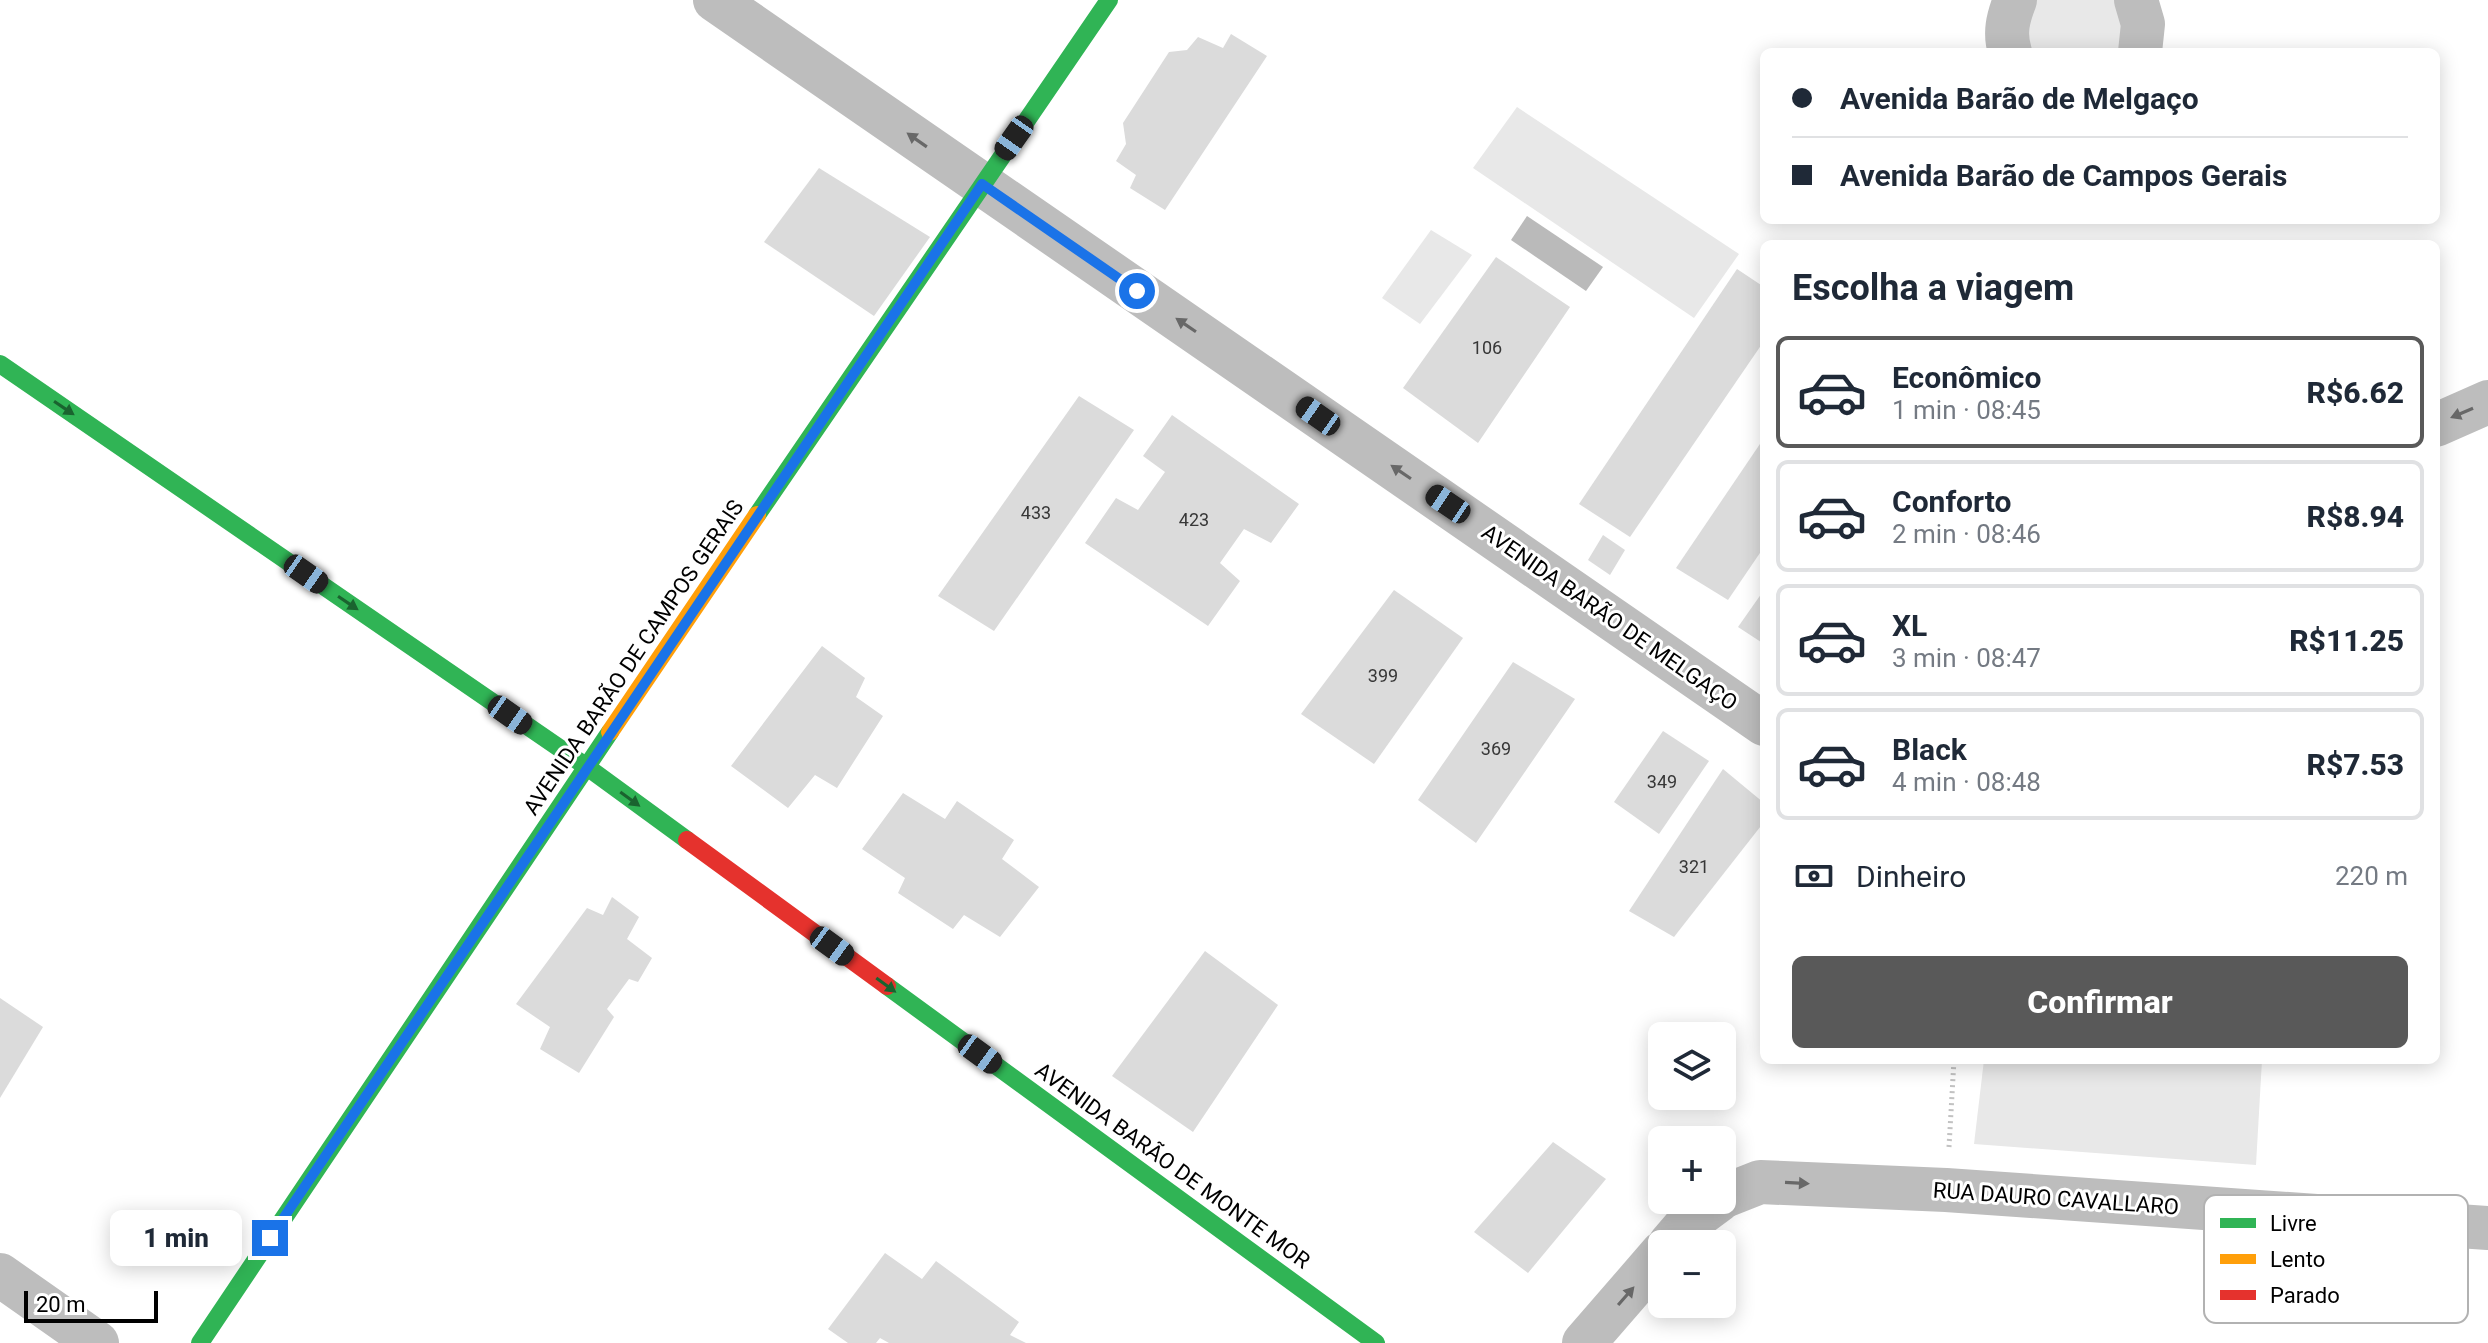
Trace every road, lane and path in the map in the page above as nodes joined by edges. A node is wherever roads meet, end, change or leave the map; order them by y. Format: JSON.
{"nodes":[{"id":1,"x":715,"y":0,"type":"edge"},
{"id":2,"x":1109,"y":0,"type":"edge"},
{"id":3,"x":2015,"y":0,"type":"edge"},
{"id":4,"x":2136,"y":0,"type":"edge"},
{"id":5,"x":2009,"y":48,"type":"edge"},
{"id":6,"x":2140,"y":48,"type":"edge"},
{"id":7,"x":982,"y":184,"type":"junction"},
{"id":8,"x":0,"y":364,"type":"edge"},
{"id":9,"x":2488,"y":402,"type":"edge"},
{"id":10,"x":2440,"y":423,"type":"edge"},
{"id":11,"x":1760,"y":721,"type":"edge"},
{"id":12,"x":587,"y":767,"type":"junction"},
{"id":13,"x":1954,"y":1064,"type":"edge"},
{"id":14,"x":1946,"y":1190,"type":"junction"},
{"id":15,"x":1736,"y":1192,"type":"edge"},
{"id":16,"x":2204,"y":1208,"type":"edge"},
{"id":17,"x":1700,"y":1214,"type":"edge"},
{"id":18,"x":2468,"y":1227,"type":"edge"},
{"id":19,"x":2488,"y":1228,"type":"edge"},
{"id":20,"x":1682,"y":1230,"type":"edge"},
{"id":21,"x":1648,"y":1269,"type":"edge"},
{"id":22,"x":0,"y":1275,"type":"edge"},
{"id":23,"x":97,"y":1343,"type":"edge"},
{"id":24,"x":200,"y":1343,"type":"edge"},
{"id":25,"x":1376,"y":1343,"type":"edge"},
{"id":26,"x":1584,"y":1343,"type":"edge"}],
"edges":[{"from":7,"to":1,"type":"street","name":"AVENIDA BARÃO DE MELGAÇO","one_way":true},
{"from":2,"to":7,"type":"street","name":"AVENIDA BARÃO DE CAMPOS GERAIS"},
{"from":3,"to":5,"type":"street"},
{"from":4,"to":6,"type":"street"},
{"from":11,"to":7,"type":"street","name":"AVENIDA BARÃO DE MELGAÇO","one_way":true},
{"from":7,"to":12,"type":"street","name":"AVENIDA BARÃO DE CAMPOS GERAIS"},
{"from":8,"to":12,"type":"street","name":"AVENIDA BARÃO DE MONTE MOR","one_way":true},
{"from":9,"to":10,"type":"street","one_way":true},
{"from":12,"to":24,"type":"street","name":"AVENIDA BARÃO DE CAMPOS GERAIS"},
{"from":12,"to":25,"type":"street","name":"AVENIDA BARÃO DE MONTE MOR","one_way":true},
{"from":13,"to":14,"type":"path"},
{"from":15,"to":14,"type":"street","name":"RUA DAURO CAVALLARO","one_way":true},
{"from":14,"to":16,"type":"street","name":"RUA DAURO CAVALLARO"},
{"from":17,"to":20,"type":"street","name":"RUA DAURO CAVALLARO"},
{"from":18,"to":19,"type":"street","name":"RUA DAURO CAVALLARO"},
{"from":26,"to":21,"type":"street","one_way":true},
{"from":22,"to":23,"type":"street"}]}
